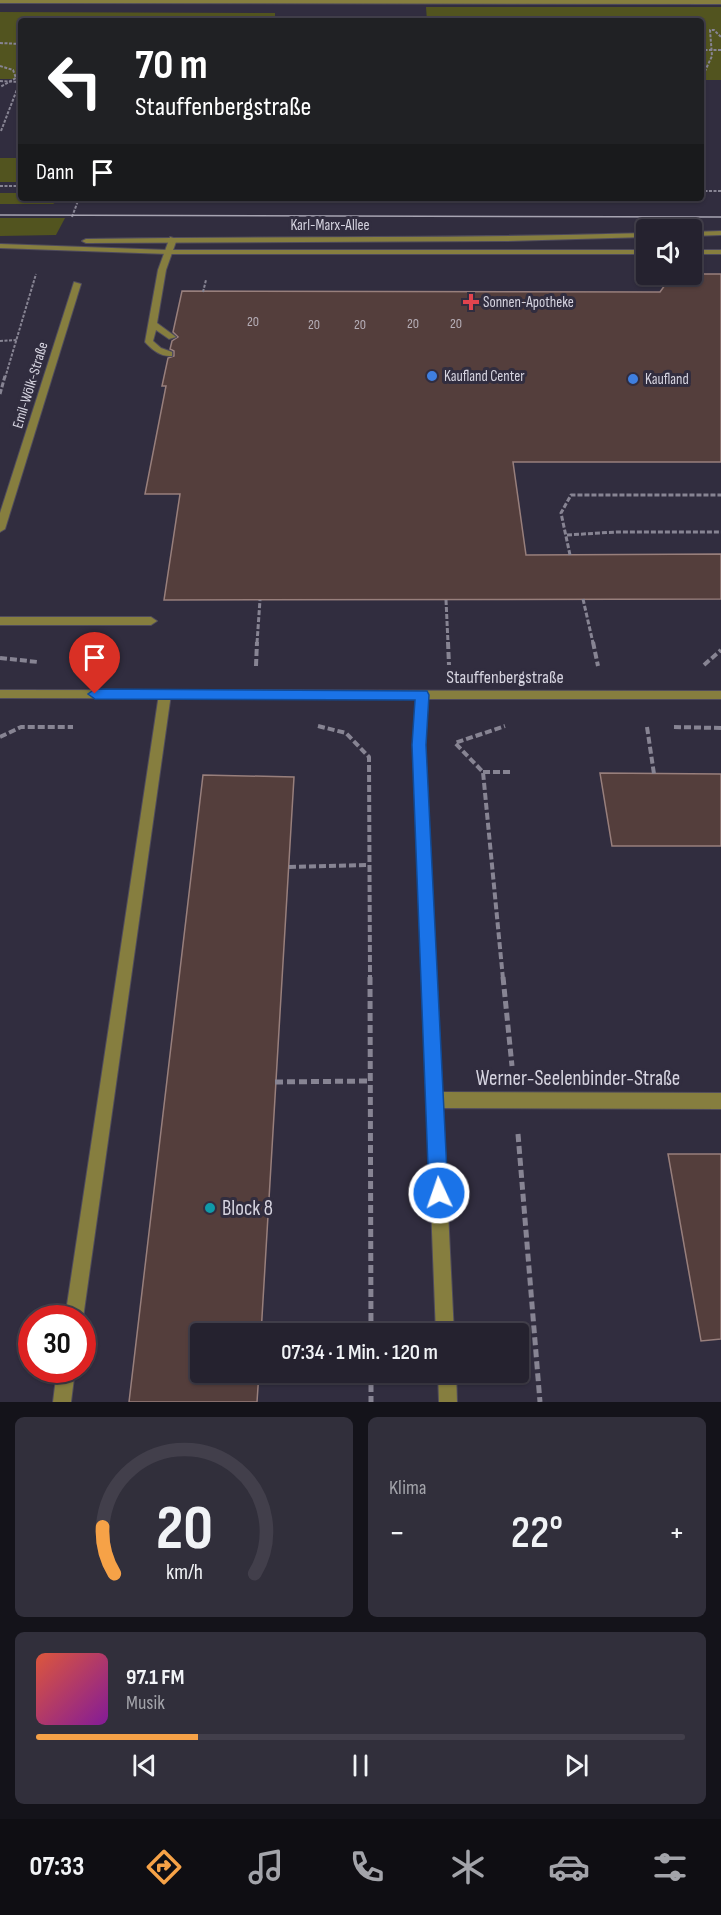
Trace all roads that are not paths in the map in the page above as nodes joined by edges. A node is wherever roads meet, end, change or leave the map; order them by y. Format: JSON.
{"nodes":[{"id":1,"x":0,"y":2,"type":"edge"},
{"id":2,"x":721,"y":2,"type":"edge"},
{"id":3,"x":721,"y":233,"type":"edge"},
{"id":4,"x":702,"y":234,"type":"edge"},
{"id":5,"x":636,"y":236,"type":"edge"},
{"id":6,"x":173,"y":239,"type":"junction"},
{"id":7,"x":0,"y":246,"type":"edge"},
{"id":8,"x":13,"y":246,"type":"junction"},
{"id":9,"x":168,"y":252,"type":"junction"},
{"id":10,"x":636,"y":252,"type":"edge"},
{"id":11,"x":702,"y":252,"type":"edge"},
{"id":12,"x":721,"y":252,"type":"edge"},
{"id":13,"x":77,"y":284,"type":"dead end"},
{"id":14,"x":151,"y":323,"type":"junction"},
{"id":15,"x":172,"y":337,"type":"dead end"},
{"id":16,"x":169,"y":354,"type":"dead end"},
{"id":17,"x":0,"y":530,"type":"edge"},
{"id":18,"x":0,"y":621,"type":"edge"},
{"id":19,"x":151,"y":621,"type":"dead end"},
{"id":20,"x":0,"y":694,"type":"edge"},
{"id":21,"x":165,"y":694,"type":"junction"},
{"id":22,"x":422,"y":695,"type":"junction"},
{"id":23,"x":721,"y":695,"type":"edge"},
{"id":24,"x":435,"y":1100,"type":"junction"},
{"id":25,"x":721,"y":1101,"type":"edge"},
{"id":26,"x":76,"y":1305,"type":"edge"},
{"id":27,"x":445,"y":1323,"type":"edge"},
{"id":28,"x":64,"y":1383,"type":"edge"},
{"id":29,"x":447,"y":1383,"type":"edge"},
{"id":30,"x":62,"y":1402,"type":"edge"},
{"id":31,"x":448,"y":1402,"type":"edge"}],
"edges":[{"from":1,"to":2,"type":"street"},
{"from":3,"to":4,"type":"street"},
{"from":5,"to":6,"type":"street","name":"Karl-Marx-Allee"},
{"from":6,"to":8,"type":"street","name":"Karl-Marx-Allee"},
{"from":6,"to":9,"type":"street"},
{"from":7,"to":8,"type":"street","name":"Karl-Marx-Allee"},
{"from":8,"to":9,"type":"street","name":"Karl-Marx-Allee"},
{"from":9,"to":10,"type":"street","name":"Karl-Marx-Allee"},
{"from":9,"to":14,"type":"street"},
{"from":11,"to":12,"type":"street"},
{"from":13,"to":17,"type":"street","name":"Emil-Wölk-Straße"},
{"from":14,"to":15,"type":"street"},
{"from":14,"to":16,"type":"street"},
{"from":18,"to":19,"type":"street"},
{"from":20,"to":21,"type":"street","name":"Stauffenbergstraße"},
{"from":21,"to":22,"type":"street","name":"Stauffenbergstraße"},
{"from":21,"to":26,"type":"street"},
{"from":22,"to":23,"type":"street","name":"Stauffenbergstraße"},
{"from":22,"to":24,"type":"street"},
{"from":24,"to":25,"type":"street","name":"Werner-Seelenbinder-Straße"},
{"from":24,"to":27,"type":"street"},
{"from":28,"to":30,"type":"street"},
{"from":29,"to":31,"type":"street"}]}
